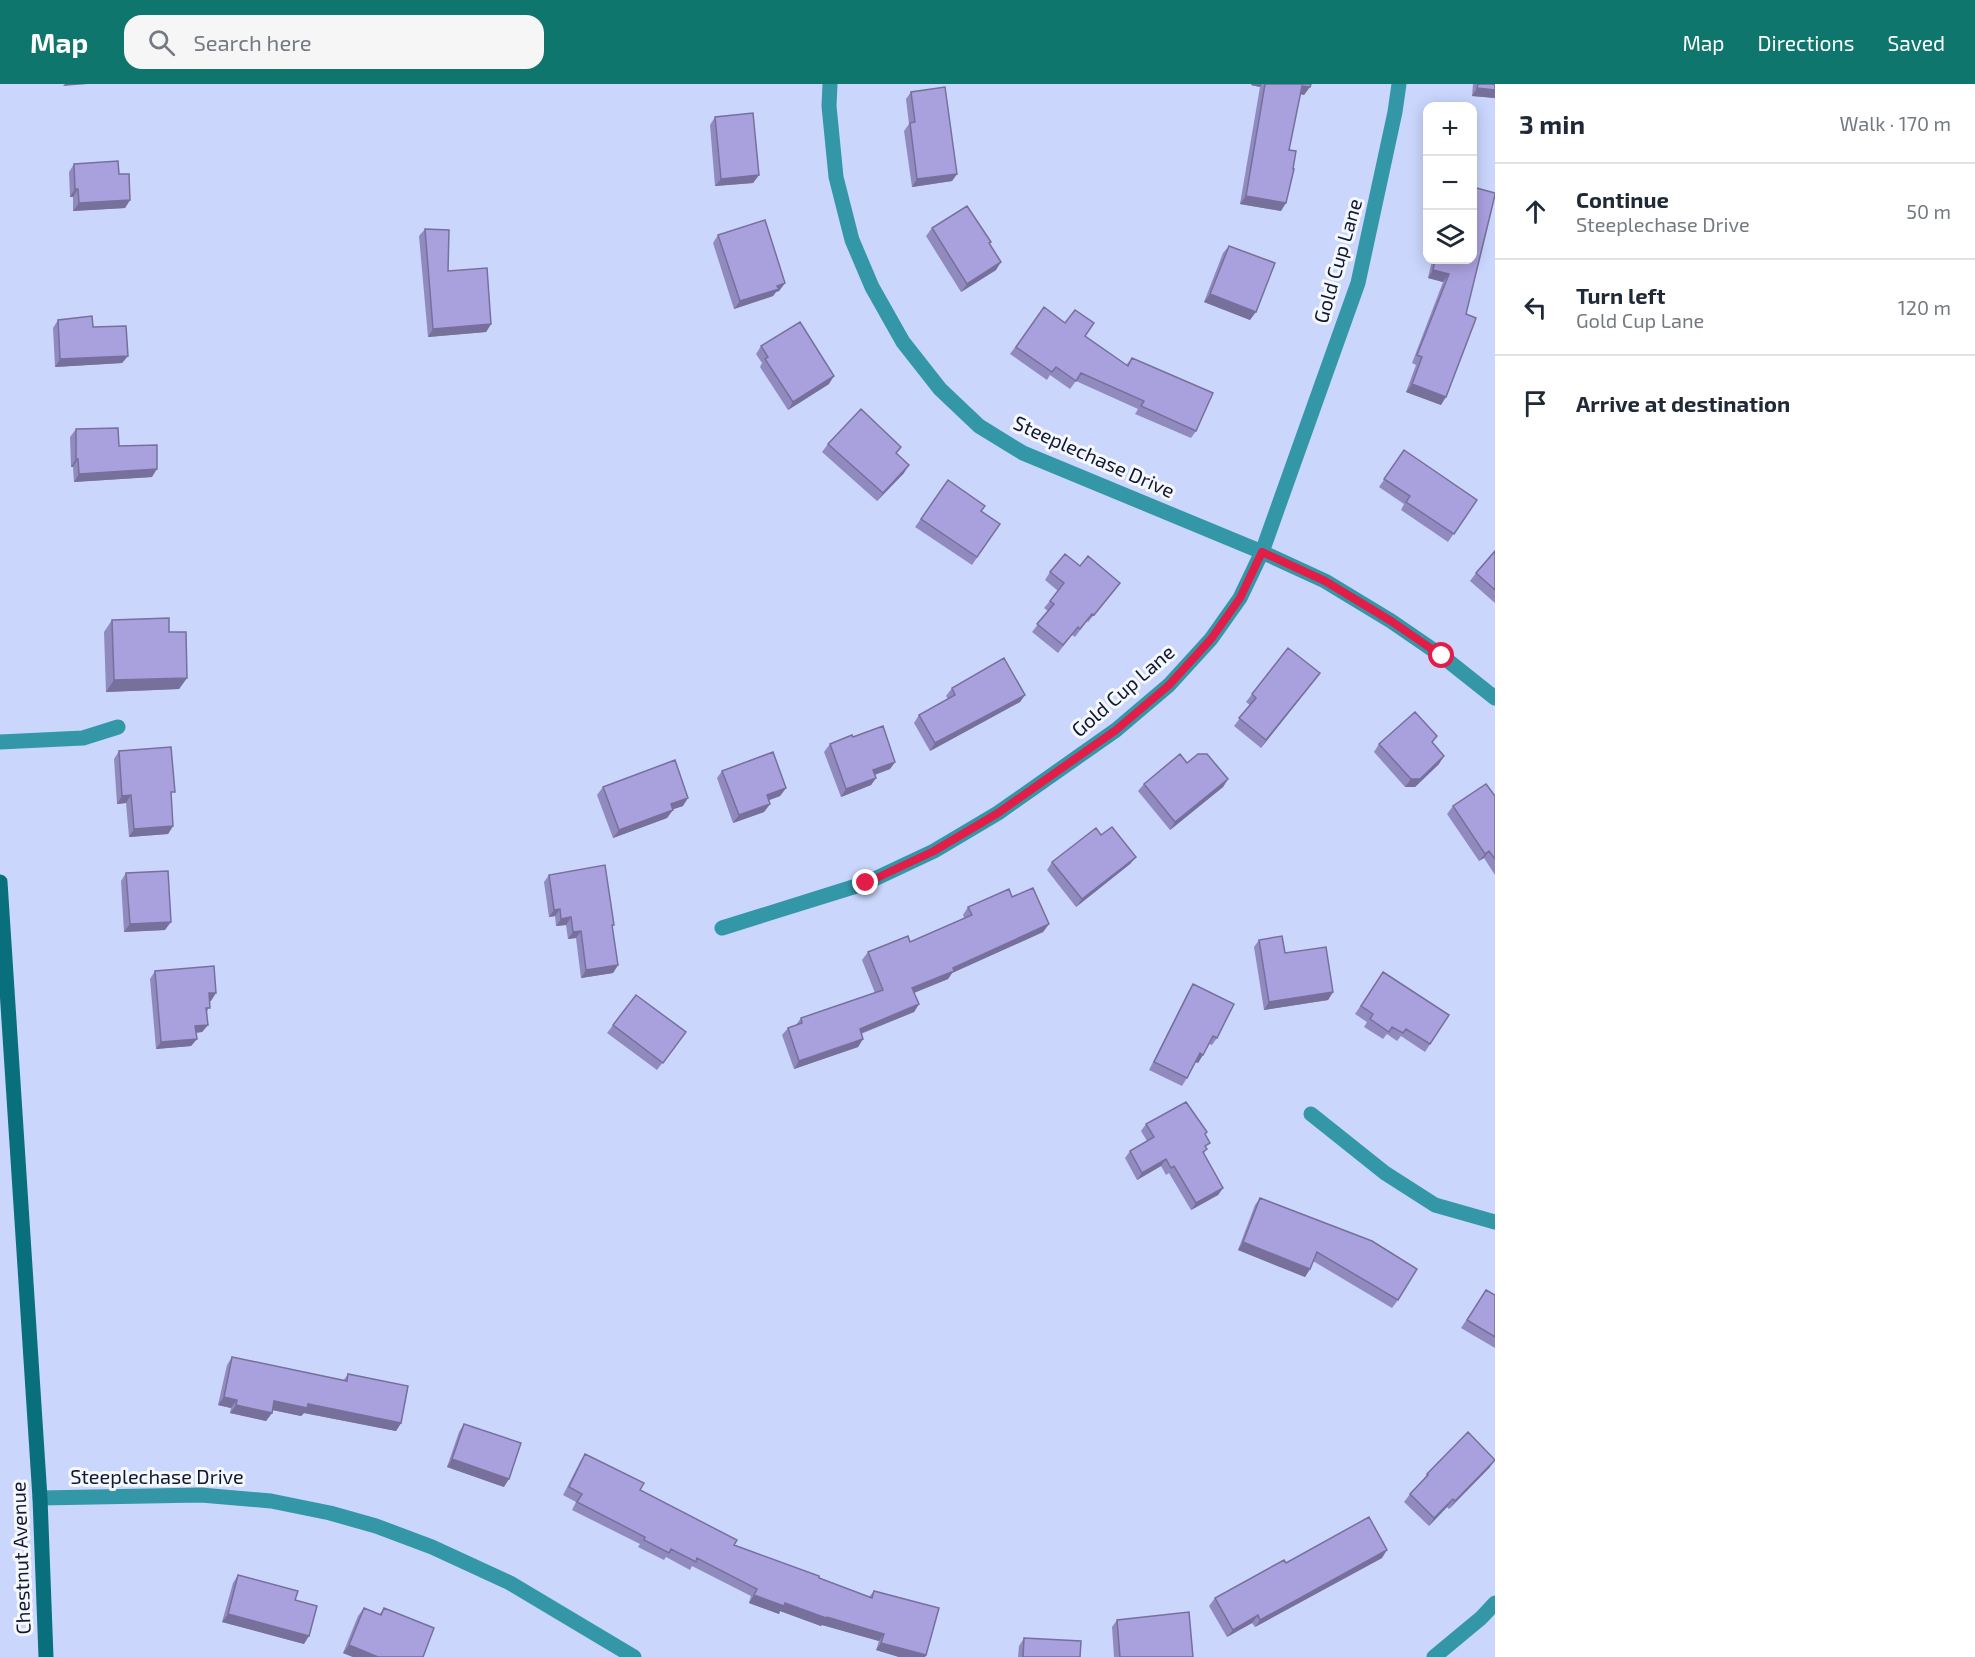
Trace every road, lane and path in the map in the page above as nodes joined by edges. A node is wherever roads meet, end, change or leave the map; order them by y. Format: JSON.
{"nodes":[{"id":1,"x":831,"y":84,"type":"edge"},
{"id":2,"x":1399,"y":84,"type":"edge"},
{"id":3,"x":1262,"y":552,"type":"junction"},
{"id":4,"x":1495,"y":698,"type":"edge"},
{"id":5,"x":118,"y":727,"type":"dead end"},
{"id":6,"x":0,"y":742,"type":"edge"},
{"id":7,"x":0,"y":882,"type":"edge"},
{"id":8,"x":722,"y":928,"type":"dead end"},
{"id":9,"x":1311,"y":1114,"type":"dead end"},
{"id":10,"x":1495,"y":1222,"type":"edge"},
{"id":11,"x":40,"y":1498,"type":"junction"},
{"id":12,"x":1495,"y":1603,"type":"edge"},
{"id":13,"x":45,"y":1657,"type":"edge"},
{"id":14,"x":634,"y":1657,"type":"edge"},
{"id":15,"x":1434,"y":1657,"type":"edge"}],
"edges":[{"from":1,"to":3,"type":"street","name":"Steeplechase Drive"},
{"from":2,"to":3,"type":"street","name":"Gold Cup Lane"},
{"from":3,"to":4,"type":"street","name":"Steeplechase Drive"},
{"from":3,"to":8,"type":"street","name":"Gold Cup Lane"},
{"from":5,"to":6,"type":"street"},
{"from":7,"to":11,"type":"street","name":"Chestnut Avenue"},
{"from":9,"to":10,"type":"street"},
{"from":11,"to":13,"type":"street","name":"Chestnut Avenue"},
{"from":11,"to":14,"type":"street","name":"Steeplechase Drive"},
{"from":12,"to":15,"type":"street"}]}
